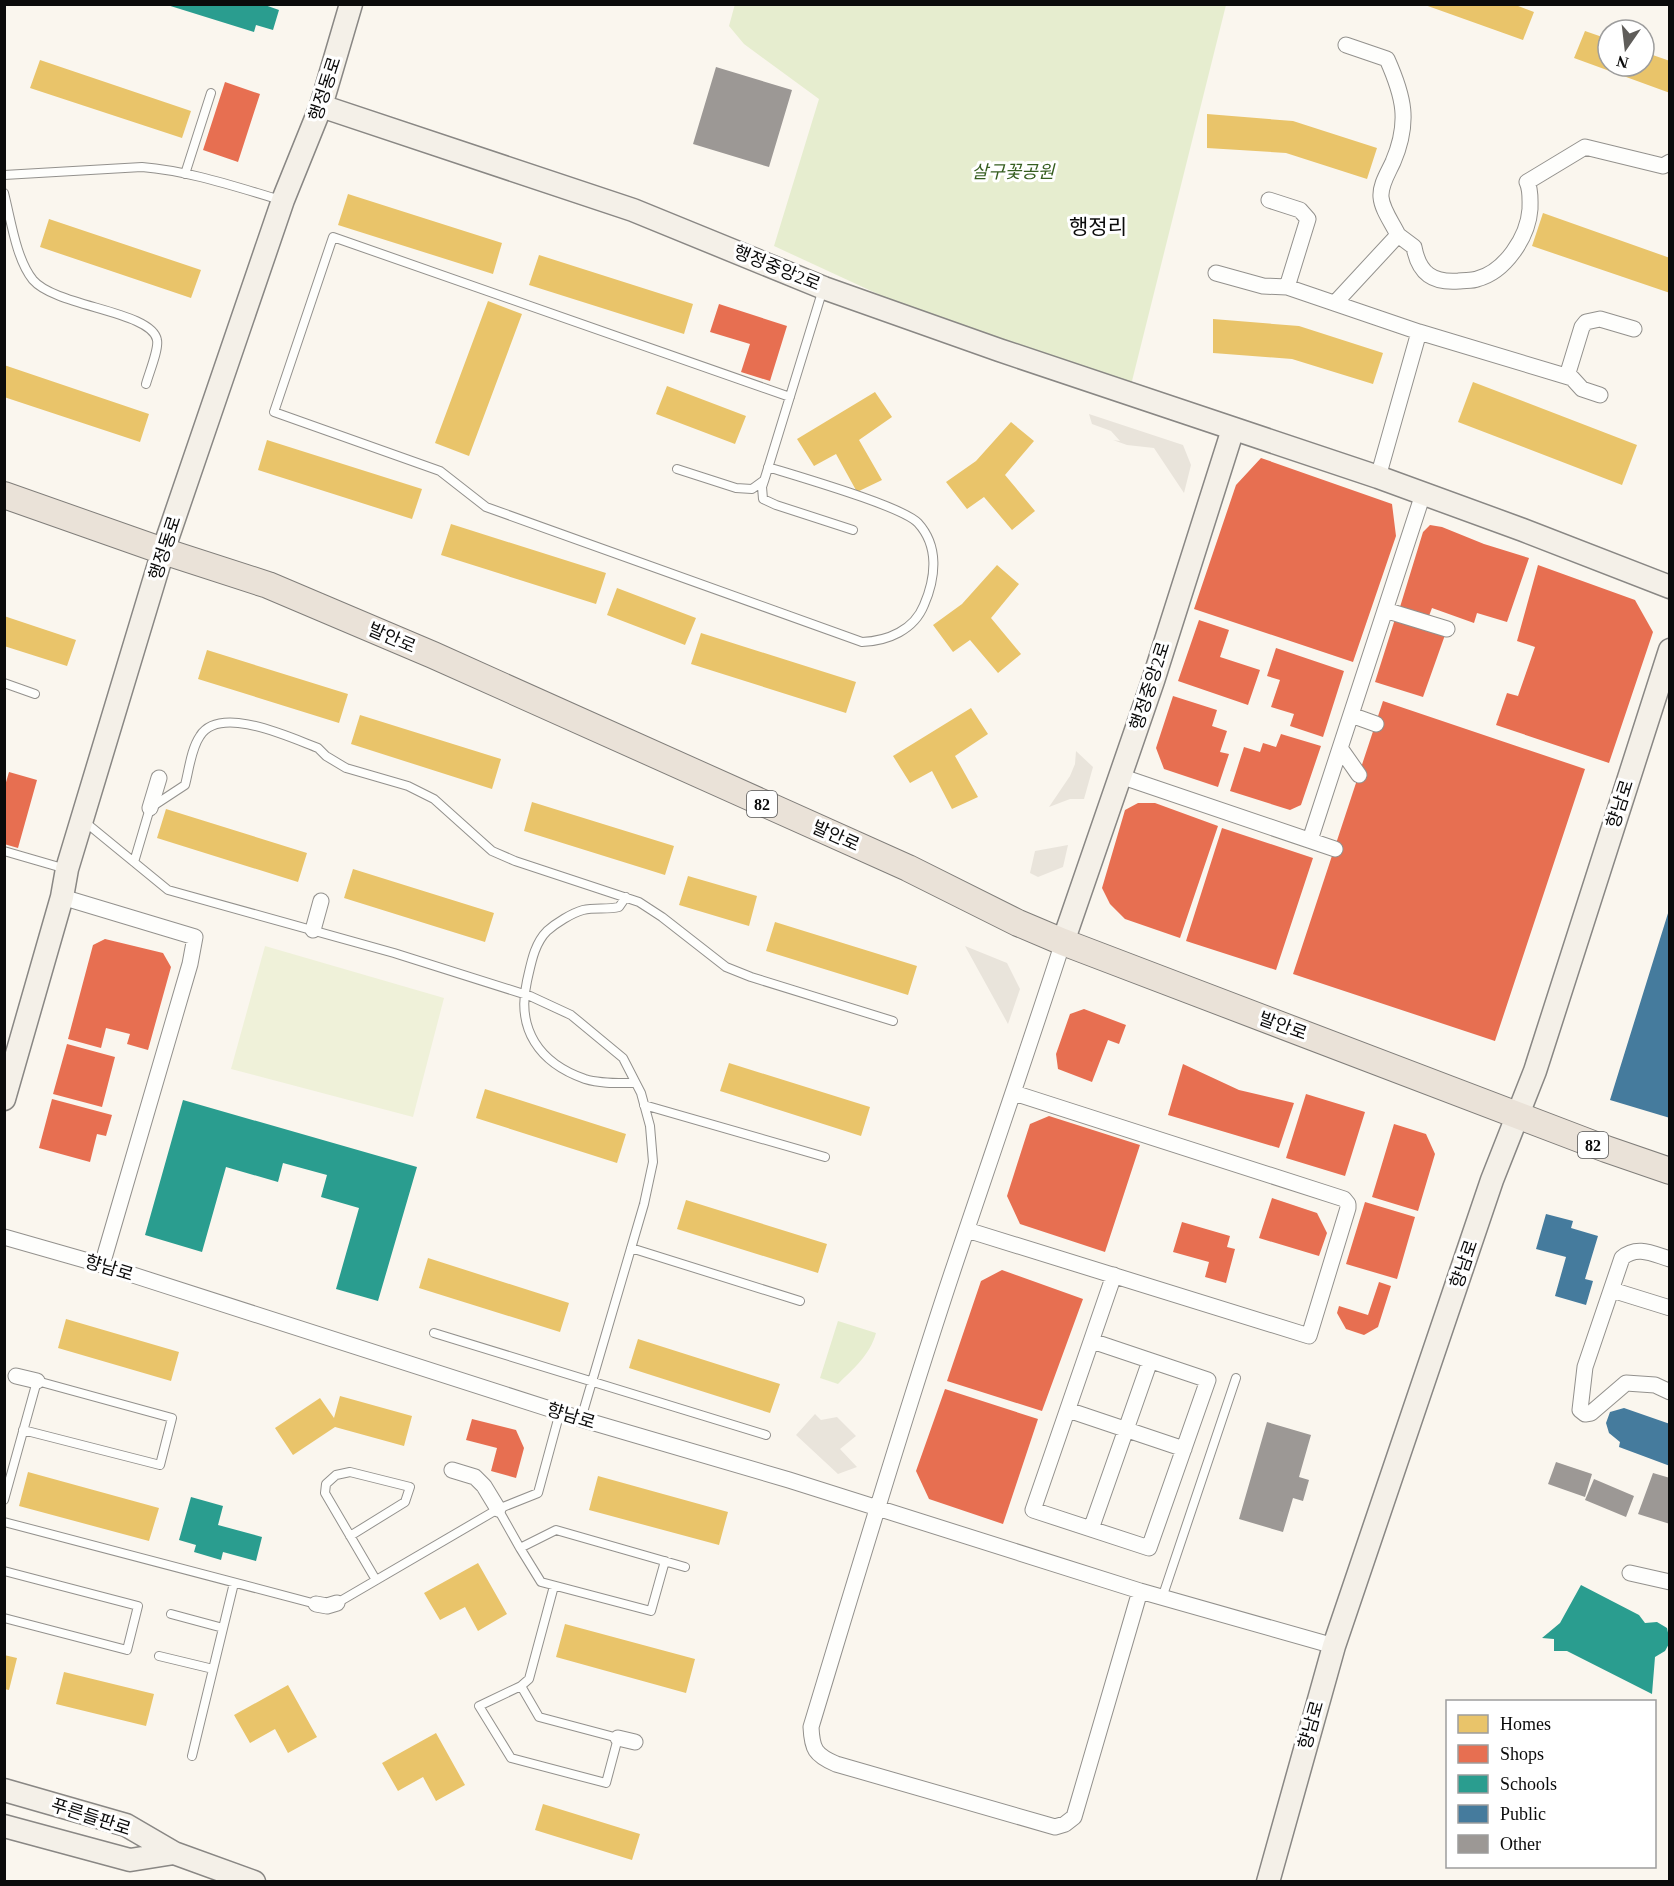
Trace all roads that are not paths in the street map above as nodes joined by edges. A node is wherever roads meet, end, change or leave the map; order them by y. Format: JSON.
{"nodes":[{"id":1,"x":351,"y":4,"type":"edge"},
{"id":2,"x":1346,"y":45,"type":"dead end"},
{"id":3,"x":211,"y":93,"type":"dead end"},
{"id":4,"x":321,"y":106,"type":"junction"},
{"id":5,"x":1670,"y":162,"type":"edge"},
{"id":6,"x":4,"y":174,"type":"edge"},
{"id":7,"x":185,"y":174,"type":"junction"},
{"id":8,"x":4,"y":194,"type":"edge"},
{"id":9,"x":283,"y":200,"type":"junction"},
{"id":10,"x":1269,"y":200,"type":"dead end"},
{"id":11,"x":1398,"y":235,"type":"junction"},
{"id":12,"x":1216,"y":273,"type":"dead end"},
{"id":13,"x":1287,"y":287,"type":"junction"},
{"id":14,"x":824,"y":288,"type":"junction"},
{"id":15,"x":1335,"y":303,"type":"junction"},
{"id":16,"x":1634,"y":329,"type":"dead end"},
{"id":17,"x":1419,"y":332,"type":"junction"},
{"id":18,"x":1568,"y":376,"type":"junction"},
{"id":19,"x":146,"y":384,"type":"dead end"},
{"id":20,"x":1600,"y":395,"type":"dead end"},
{"id":21,"x":790,"y":397,"type":"junction"},
{"id":22,"x":1233,"y":429,"type":"junction"},
{"id":23,"x":768,"y":467,"type":"junction"},
{"id":24,"x":677,"y":469,"type":"dead end"},
{"id":25,"x":1378,"y":477,"type":"junction"},
{"id":26,"x":764,"y":481,"type":"junction"},
{"id":27,"x":1423,"y":494,"type":"junction"},
{"id":28,"x":4,"y":495,"type":"edge"},
{"id":29,"x":853,"y":530,"type":"dead end"},
{"id":30,"x":163,"y":551,"type":"junction"},
{"id":31,"x":1670,"y":587,"type":"edge"},
{"id":32,"x":1392,"y":603,"type":"junction"},
{"id":33,"x":1447,"y":629,"type":"dead end"},
{"id":34,"x":1670,"y":650,"type":"edge"},
{"id":35,"x":4,"y":683,"type":"edge"},
{"id":36,"x":35,"y":694,"type":"dead end"},
{"id":37,"x":1351,"y":715,"type":"junction"},
{"id":38,"x":1376,"y":724,"type":"dead end"},
{"id":39,"x":1340,"y":748,"type":"junction"},
{"id":40,"x":1120,"y":776,"type":"junction"},
{"id":41,"x":1359,"y":776,"type":"dead end"},
{"id":42,"x":159,"y":778,"type":"dead end"},
{"id":43,"x":150,"y":808,"type":"junction"},
{"id":44,"x":1235,"y":815,"type":"junction"},
{"id":45,"x":82,"y":820,"type":"junction"},
{"id":46,"x":1230,"y":831,"type":"dead end"},
{"id":47,"x":1310,"y":840,"type":"junction"},
{"id":48,"x":1335,"y":849,"type":"dead end"},
{"id":49,"x":4,"y":851,"type":"edge"},
{"id":50,"x":134,"y":862,"type":"junction"},
{"id":51,"x":67,"y":869,"type":"junction"},
{"id":52,"x":62,"y":897,"type":"junction"},
{"id":53,"x":626,"y":897,"type":"junction"},
{"id":54,"x":321,"y":901,"type":"dead end"},
{"id":55,"x":313,"y":930,"type":"junction"},
{"id":56,"x":1063,"y":942,"type":"junction"},
{"id":57,"x":524,"y":994,"type":"junction"},
{"id":58,"x":893,"y":1021,"type":"dead end"},
{"id":59,"x":635,"y":1083,"type":"junction"},
{"id":60,"x":6,"y":1091,"type":"edge"},
{"id":61,"x":1014,"y":1093,"type":"junction"},
{"id":62,"x":644,"y":1105,"type":"junction"},
{"id":63,"x":1518,"y":1115,"type":"junction"},
{"id":64,"x":825,"y":1157,"type":"dead end"},
{"id":65,"x":1670,"y":1171,"type":"edge"},
{"id":66,"x":967,"y":1230,"type":"junction"},
{"id":67,"x":4,"y":1237,"type":"edge"},
{"id":68,"x":631,"y":1248,"type":"junction"},
{"id":69,"x":1670,"y":1259,"type":"edge"},
{"id":70,"x":102,"y":1266,"type":"junction"},
{"id":71,"x":1114,"y":1275,"type":"junction"},
{"id":72,"x":1612,"y":1290,"type":"junction"},
{"id":73,"x":800,"y":1301,"type":"dead end"},
{"id":74,"x":1670,"y":1308,"type":"edge"},
{"id":75,"x":434,"y":1333,"type":"dead end"},
{"id":76,"x":1092,"y":1341,"type":"junction"},
{"id":77,"x":1150,"y":1361,"type":"junction"},
{"id":78,"x":16,"y":1376,"type":"dead end"},
{"id":79,"x":1236,"y":1378,"type":"dead end"},
{"id":80,"x":37,"y":1381,"type":"junction"},
{"id":81,"x":592,"y":1382,"type":"junction"},
{"id":82,"x":1670,"y":1392,"type":"edge"},
{"id":83,"x":1068,"y":1410,"type":"junction"},
{"id":84,"x":560,"y":1412,"type":"junction"},
{"id":85,"x":581,"y":1419,"type":"junction"},
{"id":86,"x":23,"y":1430,"type":"junction"},
{"id":87,"x":1126,"y":1430,"type":"junction"},
{"id":88,"x":766,"y":1436,"type":"dead end"},
{"id":89,"x":1184,"y":1449,"type":"junction"},
{"id":90,"x":452,"y":1470,"type":"dead end"},
{"id":91,"x":4,"y":1500,"type":"edge"},
{"id":92,"x":498,"y":1509,"type":"junction"},
{"id":93,"x":876,"y":1509,"type":"junction"},
{"id":94,"x":4,"y":1522,"type":"edge"},
{"id":95,"x":1090,"y":1529,"type":"junction"},
{"id":96,"x":350,"y":1536,"type":"junction"},
{"id":97,"x":520,"y":1548,"type":"junction"},
{"id":98,"x":665,"y":1561,"type":"junction"},
{"id":99,"x":685,"y":1567,"type":"dead end"},
{"id":100,"x":4,"y":1571,"type":"edge"},
{"id":101,"x":1630,"y":1573,"type":"dead end"},
{"id":102,"x":376,"y":1580,"type":"junction"},
{"id":103,"x":1670,"y":1582,"type":"edge"},
{"id":104,"x":234,"y":1583,"type":"junction"},
{"id":105,"x":554,"y":1586,"type":"junction"},
{"id":106,"x":1140,"y":1591,"type":"junction"},
{"id":107,"x":1162,"y":1598,"type":"junction"},
{"id":108,"x":337,"y":1603,"type":"joint"},
{"id":109,"x":316,"y":1604,"type":"joint"},
{"id":110,"x":171,"y":1614,"type":"dead end"},
{"id":111,"x":4,"y":1618,"type":"edge"},
{"id":112,"x":223,"y":1628,"type":"junction"},
{"id":113,"x":1334,"y":1646,"type":"junction"},
{"id":114,"x":159,"y":1656,"type":"dead end"},
{"id":115,"x":213,"y":1669,"type":"junction"},
{"id":116,"x":521,"y":1686,"type":"junction"},
{"id":117,"x":618,"y":1738,"type":"junction"},
{"id":118,"x":635,"y":1742,"type":"dead end"},
{"id":119,"x":192,"y":1756,"type":"dead end"},
{"id":120,"x":4,"y":1790,"type":"edge"},
{"id":121,"x":4,"y":1826,"type":"edge"},
{"id":122,"x":174,"y":1853,"type":"junction"},
{"id":123,"x":254,"y":1881,"type":"edge"},
{"id":124,"x":1268,"y":1881,"type":"edge"}],
"edges":[{"from":1,"to":4,"type":"street","name":"행정동로"},
{"from":2,"to":11,"type":"street"},
{"from":3,"to":7,"type":"lane"},
{"from":4,"to":9,"type":"street","name":"행정동로"},
{"from":4,"to":14,"type":"street","name":"행정중앙2로"},
{"from":5,"to":11,"type":"street"},
{"from":6,"to":7,"type":"lane"},
{"from":7,"to":9,"type":"lane"},
{"from":8,"to":19,"type":"lane"},
{"from":9,"to":30,"type":"street","name":"행정동로"},
{"from":10,"to":13,"type":"street"},
{"from":11,"to":15,"type":"street"},
{"from":12,"to":13,"type":"street"},
{"from":13,"to":15,"type":"street"},
{"from":14,"to":21,"type":"lane"},
{"from":14,"to":22,"type":"street","name":"행정중앙2로"},
{"from":15,"to":17,"type":"street"},
{"from":16,"to":18,"type":"street"},
{"from":17,"to":18,"type":"street"},
{"from":17,"to":25,"type":"street"},
{"from":18,"to":20,"type":"street"},
{"from":21,"to":23,"type":"lane"},
{"from":21,"to":23,"type":"lane"},
{"from":22,"to":25,"type":"street","name":"행정중앙2로"},
{"from":22,"to":40,"type":"street","name":"행정중앙2로"},
{"from":23,"to":26,"type":"lane"},
{"from":24,"to":26,"type":"lane"},
{"from":25,"to":27,"type":"street","name":"행정중앙2로"},
{"from":26,"to":29,"type":"lane"},
{"from":27,"to":31,"type":"street","name":"행정중앙2로"},
{"from":27,"to":32,"type":"street"},
{"from":28,"to":30,"type":"main road","name":"발안로","number":"82"},
{"from":30,"to":45,"type":"street","name":"행정동로"},
{"from":30,"to":56,"type":"main road","name":"발안로","number":"82"},
{"from":32,"to":33,"type":"street"},
{"from":32,"to":37,"type":"street"},
{"from":34,"to":63,"type":"street","name":"향남로"},
{"from":35,"to":36,"type":"lane"},
{"from":37,"to":38,"type":"street"},
{"from":37,"to":39,"type":"street"},
{"from":39,"to":41,"type":"street"},
{"from":39,"to":47,"type":"street"},
{"from":40,"to":44,"type":"street"},
{"from":40,"to":56,"type":"street","name":"행정중앙2로"},
{"from":42,"to":43,"type":"street"},
{"from":43,"to":50,"type":"lane"},
{"from":43,"to":53,"type":"lane"},
{"from":44,"to":46,"type":"street"},
{"from":44,"to":47,"type":"street"},
{"from":45,"to":50,"type":"lane"},
{"from":45,"to":51,"type":"street","name":"행정동로"},
{"from":47,"to":48,"type":"street"},
{"from":49,"to":51,"type":"lane"},
{"from":50,"to":55,"type":"lane"},
{"from":51,"to":52,"type":"street","name":"행정동로"},
{"from":52,"to":60,"type":"street","name":"행정동로"},
{"from":52,"to":70,"type":"street"},
{"from":53,"to":57,"type":"lane"},
{"from":53,"to":58,"type":"lane"},
{"from":54,"to":55,"type":"street"},
{"from":55,"to":57,"type":"lane"},
{"from":56,"to":61,"type":"street"},
{"from":56,"to":63,"type":"main road","name":"발안로","number":"82"},
{"from":57,"to":59,"type":"lane"},
{"from":57,"to":59,"type":"lane"},
{"from":59,"to":62,"type":"lane"},
{"from":61,"to":66,"type":"street"},
{"from":61,"to":71,"type":"street"},
{"from":62,"to":64,"type":"lane"},
{"from":62,"to":68,"type":"lane"},
{"from":63,"to":65,"type":"main road","name":"발안로","number":"82"},
{"from":63,"to":113,"type":"street","name":"향남로"},
{"from":66,"to":71,"type":"street"},
{"from":66,"to":93,"type":"street"},
{"from":67,"to":70,"type":"street","name":"향남로"},
{"from":68,"to":73,"type":"lane"},
{"from":68,"to":81,"type":"lane"},
{"from":69,"to":72,"type":"street"},
{"from":70,"to":84,"type":"street","name":"향남로"},
{"from":71,"to":76,"type":"street"},
{"from":72,"to":74,"type":"street"},
{"from":72,"to":82,"type":"street"},
{"from":75,"to":81,"type":"lane"},
{"from":76,"to":77,"type":"street"},
{"from":76,"to":83,"type":"street"},
{"from":77,"to":87,"type":"street"},
{"from":77,"to":89,"type":"street"},
{"from":78,"to":80,"type":"street"},
{"from":79,"to":107,"type":"lane"},
{"from":80,"to":86,"type":"lane"},
{"from":80,"to":86,"type":"lane"},
{"from":81,"to":85,"type":"lane"},
{"from":81,"to":88,"type":"lane"},
{"from":83,"to":87,"type":"street"},
{"from":83,"to":95,"type":"street"},
{"from":84,"to":85,"type":"street","name":"향남로"},
{"from":84,"to":92,"type":"lane"},
{"from":85,"to":93,"type":"street","name":"향남로"},
{"from":86,"to":91,"type":"lane"},
{"from":87,"to":89,"type":"street"},
{"from":87,"to":95,"type":"street"},
{"from":89,"to":95,"type":"street"},
{"from":90,"to":92,"type":"street"},
{"from":92,"to":97,"type":"lane"},
{"from":92,"to":102,"type":"lane"},
{"from":93,"to":106,"type":"street","name":"향남로"},
{"from":93,"to":106,"type":"street"},
{"from":94,"to":104,"type":"lane"},
{"from":96,"to":96,"type":"lane"},
{"from":96,"to":102,"type":"lane"},
{"from":97,"to":98,"type":"lane"},
{"from":97,"to":105,"type":"lane"},
{"from":98,"to":99,"type":"lane"},
{"from":98,"to":105,"type":"lane"},
{"from":100,"to":111,"type":"lane"},
{"from":101,"to":103,"type":"street"},
{"from":102,"to":108,"type":"lane"},
{"from":104,"to":109,"type":"lane"},
{"from":104,"to":112,"type":"lane"},
{"from":105,"to":116,"type":"lane"},
{"from":106,"to":107,"type":"street","name":"향남로"},
{"from":107,"to":113,"type":"street","name":"향남로"},
{"from":108,"to":109,"type":"street"},
{"from":110,"to":112,"type":"lane"},
{"from":112,"to":115,"type":"lane"},
{"from":113,"to":124,"type":"street","name":"향남로"},
{"from":114,"to":115,"type":"lane"},
{"from":115,"to":119,"type":"lane"},
{"from":116,"to":117,"type":"lane"},
{"from":116,"to":117,"type":"lane"},
{"from":117,"to":118,"type":"street"},
{"from":120,"to":122,"type":"street","name":"푸른들판로"},
{"from":121,"to":122,"type":"street","name":"푸른들판로"},
{"from":122,"to":123,"type":"street","name":"푸른들판로"}]}
